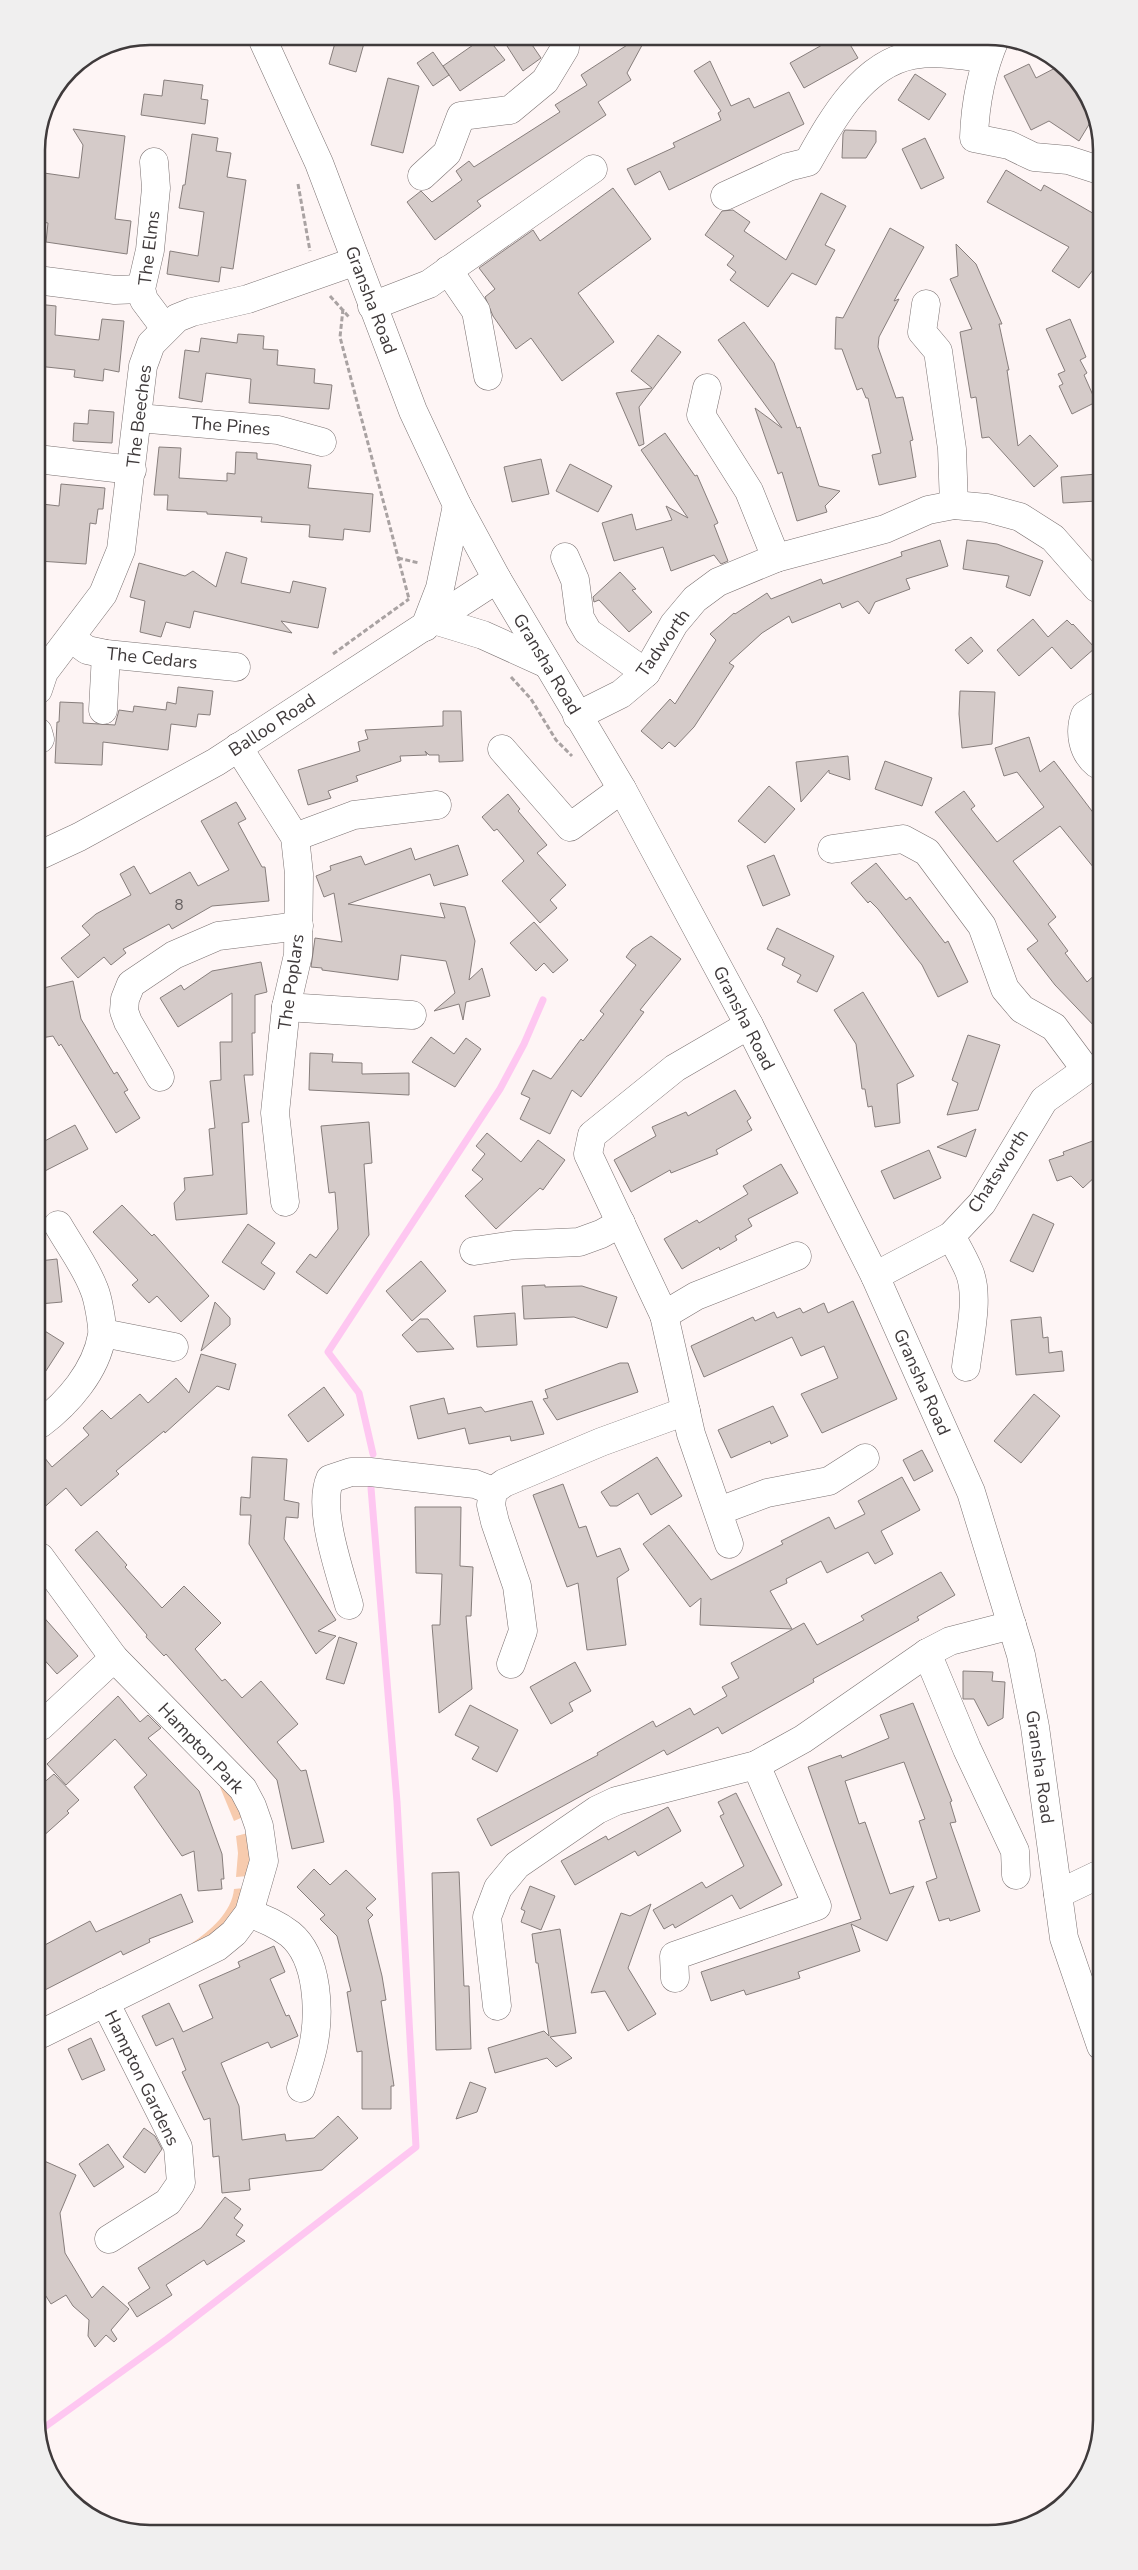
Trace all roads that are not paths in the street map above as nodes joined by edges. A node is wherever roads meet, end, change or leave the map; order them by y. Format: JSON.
{"nodes":[{"id":1,"x":264,"y":45,"type":"edge"},
{"id":2,"x":565,"y":45,"type":"edge"},
{"id":3,"x":991,"y":48,"type":"edge"},
{"id":4,"x":154,"y":162,"type":"dead end"},
{"id":5,"x":1093,"y":168,"type":"edge"},
{"id":6,"x":593,"y":169,"type":"dead end"},
{"id":7,"x":422,"y":176,"type":"dead end"},
{"id":8,"x":725,"y":196,"type":"dead end"},
{"id":9,"x":356,"y":261,"type":"junction"},
{"id":10,"x":448,"y":270,"type":"junction"},
{"id":11,"x":45,"y":281,"type":"edge"},
{"id":12,"x":141,"y":289,"type":"junction"},
{"id":13,"x":926,"y":304,"type":"dead end"},
{"id":14,"x":362,"y":314,"type":"junction"},
{"id":15,"x":165,"y":328,"type":"junction"},
{"id":16,"x":488,"y":376,"type":"dead end"},
{"id":17,"x":708,"y":388,"type":"dead end"},
{"id":18,"x":138,"y":418,"type":"junction"},
{"id":19,"x":322,"y":442,"type":"dead end"},
{"id":20,"x":45,"y":460,"type":"edge"},
{"id":21,"x":132,"y":470,"type":"junction"},
{"id":22,"x":457,"y":505,"type":"junction"},
{"id":23,"x":954,"y":505,"type":"junction"},
{"id":24,"x":566,"y":557,"type":"dead end"},
{"id":25,"x":776,"y":558,"type":"junction"},
{"id":26,"x":497,"y":580,"type":"junction"},
{"id":27,"x":1093,"y":583,"type":"edge"},
{"id":28,"x":430,"y":623,"type":"junction"},
{"id":29,"x":71,"y":638,"type":"junction"},
{"id":30,"x":106,"y":654,"type":"junction"},
{"id":31,"x":547,"y":664,"type":"junction"},
{"id":32,"x":236,"y":666,"type":"dead end"},
{"id":33,"x":45,"y":671,"type":"edge"},
{"id":34,"x":646,"y":673,"type":"junction"},
{"id":35,"x":102,"y":710,"type":"dead end"},
{"id":36,"x":1093,"y":710,"type":"edge"},
{"id":37,"x":578,"y":716,"type":"junction"},
{"id":38,"x":238,"y":748,"type":"junction"},
{"id":39,"x":502,"y":749,"type":"dead end"},
{"id":40,"x":1093,"y":759,"type":"edge"},
{"id":41,"x":622,"y":789,"type":"junction"},
{"id":42,"x":437,"y":805,"type":"dead end"},
{"id":43,"x":295,"y":837,"type":"junction"},
{"id":44,"x":832,"y":849,"type":"dead end"},
{"id":45,"x":45,"y":853,"type":"edge"},
{"id":46,"x":299,"y":926,"type":"junction"},
{"id":47,"x":286,"y":1007,"type":"junction"},
{"id":48,"x":412,"y":1015,"type":"dead end"},
{"id":49,"x":749,"y":1025,"type":"junction"},
{"id":50,"x":1092,"y":1069,"type":"edge"},
{"id":51,"x":160,"y":1077,"type":"dead end"},
{"id":52,"x":285,"y":1202,"type":"dead end"},
{"id":53,"x":621,"y":1223,"type":"junction"},
{"id":54,"x":58,"y":1225,"type":"dead end"},
{"id":55,"x":950,"y":1236,"type":"junction"},
{"id":56,"x":474,"y":1251,"type":"dead end"},
{"id":57,"x":797,"y":1256,"type":"dead end"},
{"id":58,"x":874,"y":1276,"type":"junction"},
{"id":59,"x":664,"y":1315,"type":"junction"},
{"id":60,"x":103,"y":1333,"type":"junction"},
{"id":61,"x":174,"y":1347,"type":"dead end"},
{"id":62,"x":966,"y":1367,"type":"dead end"},
{"id":63,"x":686,"y":1411,"type":"junction"},
{"id":64,"x":45,"y":1420,"type":"edge"},
{"id":65,"x":865,"y":1458,"type":"dead end"},
{"id":66,"x":493,"y":1491,"type":"junction"},
{"id":67,"x":719,"y":1511,"type":"junction"},
{"id":68,"x":729,"y":1544,"type":"dead end"},
{"id":69,"x":45,"y":1564,"type":"edge"},
{"id":70,"x":348,"y":1605,"type":"dead end"},
{"id":71,"x":1012,"y":1625,"type":"junction"},
{"id":72,"x":927,"y":1653,"type":"junction"},
{"id":73,"x":114,"y":1658,"type":"junction"},
{"id":74,"x":510,"y":1664,"type":"dead end"},
{"id":75,"x":45,"y":1721,"type":"edge"},
{"id":76,"x":756,"y":1765,"type":"junction"},
{"id":77,"x":1016,"y":1875,"type":"dead end"},
{"id":78,"x":1093,"y":1877,"type":"edge"},
{"id":79,"x":1058,"y":1894,"type":"junction"},
{"id":80,"x":249,"y":1913,"type":"junction"},
{"id":81,"x":675,"y":1978,"type":"dead end"},
{"id":82,"x":105,"y":2002,"type":"junction"},
{"id":83,"x":497,"y":2006,"type":"dead end"},
{"id":84,"x":1093,"y":2023,"type":"edge"},
{"id":85,"x":45,"y":2032,"type":"edge"},
{"id":86,"x":301,"y":2088,"type":"dead end"},
{"id":87,"x":109,"y":2239,"type":"dead end"}],
"edges":[{"from":1,"to":9,"type":"street","name":"Gransha Road"},
{"from":2,"to":7,"type":"street"},
{"from":3,"to":5,"type":"street"},
{"from":3,"to":8,"type":"street"},
{"from":4,"to":12,"type":"street","name":"The Elms"},
{"from":6,"to":10,"type":"street"},
{"from":9,"to":14,"type":"street","name":"Gransha Road"},
{"from":9,"to":15,"type":"street","name":"The Beeches"},
{"from":10,"to":14,"type":"street"},
{"from":10,"to":16,"type":"street"},
{"from":11,"to":12,"type":"street"},
{"from":12,"to":15,"type":"street","name":"The Elms"},
{"from":13,"to":23,"type":"street"},
{"from":14,"to":22,"type":"street","name":"Gransha Road"},
{"from":15,"to":18,"type":"street","name":"The Beeches"},
{"from":17,"to":25,"type":"street"},
{"from":18,"to":19,"type":"street","name":"The Pines"},
{"from":18,"to":21,"type":"street","name":"The Beeches"},
{"from":20,"to":21,"type":"street"},
{"from":21,"to":29,"type":"street","name":"The Beeches"},
{"from":22,"to":26,"type":"street","name":"Gransha Road"},
{"from":22,"to":28,"type":"street"},
{"from":23,"to":25,"type":"street","name":"Tadworth"},
{"from":23,"to":27,"type":"street","name":"Tadworth"},
{"from":24,"to":34,"type":"street"},
{"from":25,"to":34,"type":"street","name":"Tadworth"},
{"from":26,"to":28,"type":"street","name":"Balloo Road"},
{"from":26,"to":31,"type":"street","name":"Gransha Road"},
{"from":28,"to":31,"type":"street"},
{"from":28,"to":38,"type":"street","name":"Balloo Road"},
{"from":29,"to":30,"type":"street","name":"The Cedars"},
{"from":29,"to":33,"type":"street","name":"The Beeches"},
{"from":30,"to":32,"type":"street","name":"The Cedars"},
{"from":30,"to":35,"type":"street"},
{"from":31,"to":37,"type":"street","name":"Gransha Road"},
{"from":34,"to":37,"type":"street","name":"Tadworth"},
{"from":36,"to":40,"type":"street"},
{"from":37,"to":41,"type":"street","name":"Gransha Road"},
{"from":38,"to":43,"type":"street","name":"The Poplars"},
{"from":38,"to":45,"type":"street","name":"Balloo Road"},
{"from":39,"to":41,"type":"street"},
{"from":41,"to":49,"type":"street","name":"Gransha Road"},
{"from":42,"to":43,"type":"street"},
{"from":43,"to":46,"type":"street","name":"The Poplars"},
{"from":44,"to":50,"type":"street","name":"Chatsworth"},
{"from":46,"to":47,"type":"street","name":"The Poplars"},
{"from":46,"to":51,"type":"street"},
{"from":47,"to":48,"type":"street"},
{"from":47,"to":52,"type":"street","name":"The Poplars"},
{"from":49,"to":53,"type":"street"},
{"from":49,"to":58,"type":"street","name":"Gransha Road"},
{"from":50,"to":55,"type":"street","name":"Chatsworth"},
{"from":53,"to":56,"type":"street"},
{"from":53,"to":59,"type":"street"},
{"from":54,"to":60,"type":"street"},
{"from":55,"to":58,"type":"street","name":"Chatsworth"},
{"from":55,"to":62,"type":"street"},
{"from":57,"to":59,"type":"street"},
{"from":58,"to":71,"type":"street","name":"Gransha Road"},
{"from":59,"to":63,"type":"street"},
{"from":60,"to":61,"type":"street"},
{"from":60,"to":64,"type":"street"},
{"from":63,"to":66,"type":"street"},
{"from":63,"to":67,"type":"street"},
{"from":65,"to":67,"type":"street"},
{"from":66,"to":70,"type":"street"},
{"from":66,"to":74,"type":"street"},
{"from":67,"to":68,"type":"street"},
{"from":69,"to":73,"type":"street","name":"Hampton Park"},
{"from":71,"to":72,"type":"street"},
{"from":71,"to":79,"type":"street","name":"Gransha Road"},
{"from":72,"to":76,"type":"street"},
{"from":72,"to":77,"type":"street"},
{"from":73,"to":75,"type":"street"},
{"from":73,"to":80,"type":"street","name":"Hampton Park"},
{"from":76,"to":81,"type":"street"},
{"from":76,"to":83,"type":"street"},
{"from":78,"to":79,"type":"street"},
{"from":79,"to":84,"type":"street","name":"Gransha Road"},
{"from":80,"to":82,"type":"street","name":"Hampton Park"},
{"from":80,"to":86,"type":"street"},
{"from":82,"to":85,"type":"street","name":"Hampton Park"},
{"from":82,"to":87,"type":"street","name":"Hampton Gardens"}]}
